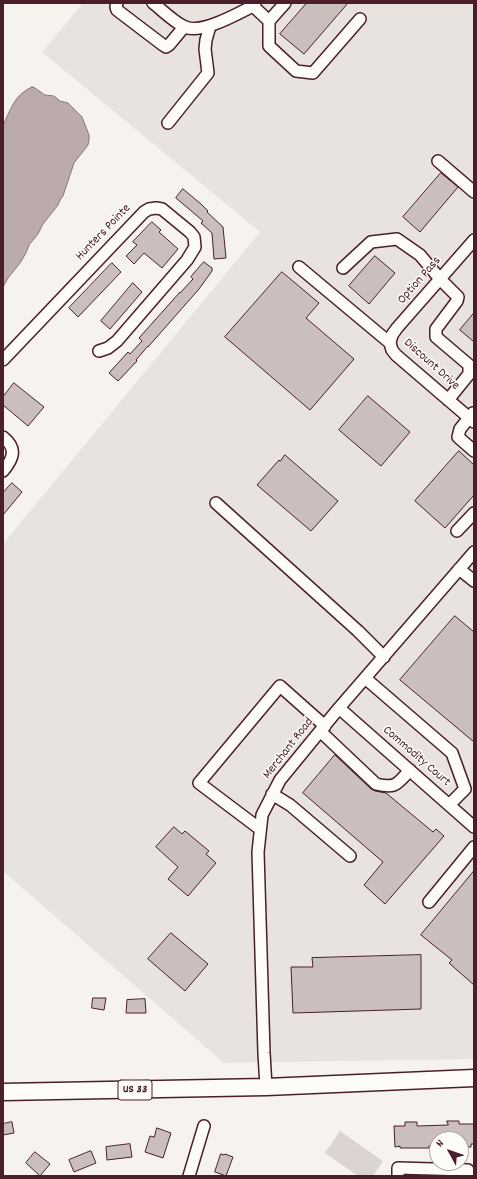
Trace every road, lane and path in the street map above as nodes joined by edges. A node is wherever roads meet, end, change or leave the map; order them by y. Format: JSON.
{"nodes":[{"id":1,"x":117,"y":3,"type":"edge"},
{"id":2,"x":153,"y":3,"type":"edge"},
{"id":3,"x":285,"y":3,"type":"edge"},
{"id":4,"x":254,"y":5,"type":"edge"},
{"id":5,"x":360,"y":19,"type":"dead end"},
{"id":6,"x":269,"y":21,"type":"junction"},
{"id":7,"x":210,"y":26,"type":"junction"},
{"id":8,"x":184,"y":27,"type":"junction"},
{"id":9,"x":168,"y":123,"type":"dead end"},
{"id":10,"x":438,"y":161,"type":"dead end"},
{"id":11,"x":474,"y":192,"type":"edge"},
{"id":12,"x":474,"y":240,"type":"edge"},
{"id":13,"x":299,"y":267,"type":"dead end"},
{"id":14,"x":343,"y":268,"type":"dead end"},
{"id":15,"x":440,"y":279,"type":"junction"},
{"id":16,"x":390,"y":343,"type":"junction"},
{"id":17,"x":99,"y":351,"type":"dead end"},
{"id":18,"x":3,"y":360,"type":"edge"},
{"id":19,"x":448,"y":400,"type":"junction"},
{"id":20,"x":472,"y":417,"type":"edge"},
{"id":21,"x":3,"y":437,"type":"edge"},
{"id":22,"x":474,"y":451,"type":"edge"},
{"id":23,"x":3,"y":471,"type":"edge"},
{"id":24,"x":216,"y":503,"type":"dead end"},
{"id":25,"x":474,"y":514,"type":"edge"},
{"id":26,"x":457,"y":531,"type":"dead end"},
{"id":27,"x":474,"y":552,"type":"edge"},
{"id":28,"x":459,"y":569,"type":"junction"},
{"id":29,"x":474,"y":581,"type":"edge"},
{"id":30,"x":384,"y":657,"type":"junction"},
{"id":31,"x":365,"y":678,"type":"junction"},
{"id":32,"x":339,"y":708,"type":"junction"},
{"id":33,"x":323,"y":728,"type":"junction"},
{"id":34,"x":410,"y":770,"type":"junction"},
{"id":35,"x":272,"y":794,"type":"junction"},
{"id":36,"x":449,"y":805,"type":"junction"},
{"id":37,"x":474,"y":827,"type":"edge"},
{"id":38,"x":260,"y":829,"type":"junction"},
{"id":39,"x":474,"y":847,"type":"edge"},
{"id":40,"x":350,"y":856,"type":"dead end"},
{"id":41,"x":429,"y":902,"type":"dead end"},
{"id":42,"x":474,"y":1078,"type":"edge"},
{"id":43,"x":266,"y":1087,"type":"junction"},
{"id":44,"x":3,"y":1092,"type":"edge"},
{"id":45,"x":204,"y":1126,"type":"dead end"},
{"id":46,"x":189,"y":1176,"type":"edge"},
{"id":47,"x":398,"y":1176,"type":"edge"},
{"id":48,"x":468,"y":1176,"type":"edge"}],
"edges":[{"from":1,"to":8,"type":"street"},
{"from":2,"to":8,"type":"street"},
{"from":3,"to":6,"type":"street"},
{"from":4,"to":6,"type":"street"},
{"from":4,"to":7,"type":"street"},
{"from":5,"to":6,"type":"street"},
{"from":7,"to":8,"type":"street"},
{"from":7,"to":9,"type":"street"},
{"from":10,"to":11,"type":"street"},
{"from":12,"to":15,"type":"street","name":"Option Pass"},
{"from":13,"to":16,"type":"street","name":"Discount Drive"},
{"from":14,"to":15,"type":"street"},
{"from":15,"to":16,"type":"street","name":"Option Pass"},
{"from":15,"to":19,"type":"street"},
{"from":16,"to":19,"type":"street","name":"Discount Drive"},
{"from":17,"to":18,"type":"street","name":"Hunters Pointe"},
{"from":19,"to":20,"type":"street","name":"Discount Drive"},
{"from":20,"to":22,"type":"street"},
{"from":21,"to":23,"type":"street"},
{"from":24,"to":30,"type":"street"},
{"from":25,"to":26,"type":"street"},
{"from":27,"to":28,"type":"street","name":"Merchant Road"},
{"from":28,"to":29,"type":"street"},
{"from":28,"to":30,"type":"street","name":"Merchant Road"},
{"from":30,"to":31,"type":"street","name":"Merchant Road"},
{"from":31,"to":32,"type":"street","name":"Merchant Road"},
{"from":31,"to":36,"type":"street"},
{"from":32,"to":33,"type":"street","name":"Merchant Road"},
{"from":32,"to":34,"type":"street","name":"Commodity Court"},
{"from":33,"to":34,"type":"street"},
{"from":33,"to":35,"type":"street","name":"Merchant Road"},
{"from":33,"to":38,"type":"street"},
{"from":34,"to":36,"type":"street","name":"Commodity Court"},
{"from":35,"to":38,"type":"street","name":"Merchant Road"},
{"from":35,"to":40,"type":"street"},
{"from":36,"to":37,"type":"street","name":"Commodity Court"},
{"from":38,"to":43,"type":"street","name":"Merchant Road"},
{"from":39,"to":41,"type":"street"},
{"from":42,"to":43,"type":"highway","number":"US 33"},
{"from":43,"to":44,"type":"highway","number":"US 33"},
{"from":45,"to":46,"type":"street"},
{"from":47,"to":48,"type":"street"}]}
